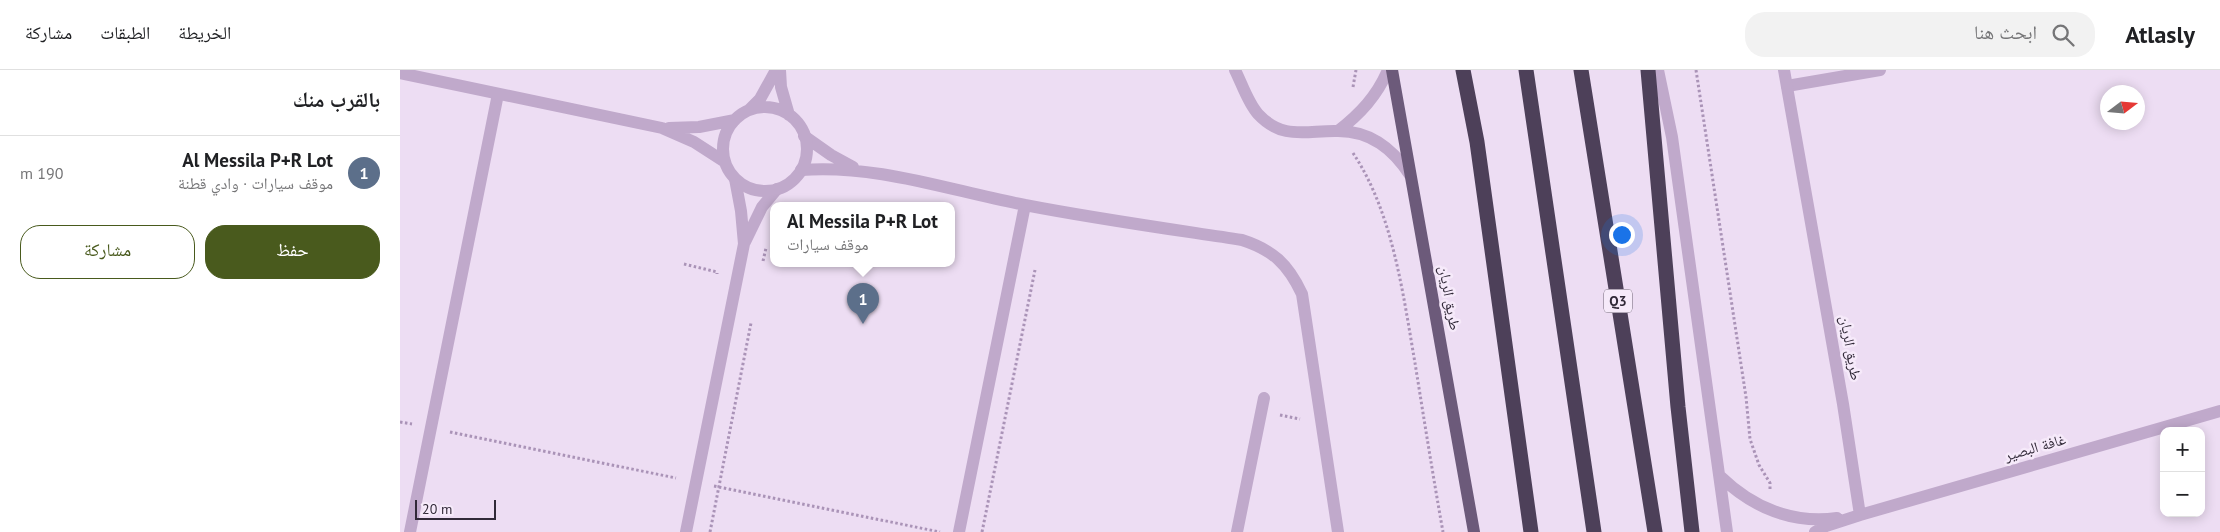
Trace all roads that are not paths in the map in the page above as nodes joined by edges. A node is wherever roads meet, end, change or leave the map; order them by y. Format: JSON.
{"nodes":[{"id":1,"x":776,"y":70,"type":"edge"},
{"id":2,"x":780,"y":70,"type":"edge"},
{"id":3,"x":1235,"y":70,"type":"edge"},
{"id":4,"x":1390,"y":70,"type":"edge"},
{"id":5,"x":1526,"y":70,"type":"edge"},
{"id":6,"x":1581,"y":70,"type":"edge"},
{"id":7,"x":1648,"y":70,"type":"edge"},
{"id":8,"x":1658,"y":70,"type":"edge"},
{"id":9,"x":1784,"y":70,"type":"edge"},
{"id":10,"x":1880,"y":70,"type":"edge"},
{"id":11,"x":400,"y":73,"type":"edge"},
{"id":12,"x":1464,"y":76,"type":"edge"},
{"id":13,"x":1787,"y":86,"type":"junction"},
{"id":14,"x":498,"y":94,"type":"junction"},
{"id":15,"x":749,"y":110,"type":"junction"},
{"id":16,"x":790,"y":115,"type":"junction"},
{"id":17,"x":735,"y":120,"type":"junction"},
{"id":18,"x":662,"y":128,"type":"junction"},
{"id":19,"x":1338,"y":131,"type":"junction"},
{"id":20,"x":804,"y":136,"type":"junction"},
{"id":21,"x":725,"y":162,"type":"junction"},
{"id":22,"x":801,"y":170,"type":"junction"},
{"id":23,"x":859,"y":170,"type":"junction"},
{"id":24,"x":1410,"y":175,"type":"junction"},
{"id":25,"x":735,"y":179,"type":"junction"},
{"id":26,"x":777,"y":189,"type":"junction"},
{"id":27,"x":1025,"y":205,"type":"junction"},
{"id":28,"x":744,"y":244,"type":"junction"},
{"id":29,"x":1264,"y":398,"type":"dead end"},
{"id":30,"x":2220,"y":411,"type":"edge"},
{"id":31,"x":1721,"y":477,"type":"junction"},
{"id":32,"x":1860,"y":515,"type":"junction"},
{"id":33,"x":410,"y":532,"type":"edge"},
{"id":34,"x":686,"y":532,"type":"edge"},
{"id":35,"x":959,"y":532,"type":"edge"},
{"id":36,"x":1237,"y":532,"type":"edge"},
{"id":37,"x":1338,"y":532,"type":"edge"},
{"id":38,"x":1474,"y":532,"type":"edge"},
{"id":39,"x":1531,"y":532,"type":"edge"},
{"id":40,"x":1594,"y":532,"type":"edge"},
{"id":41,"x":1655,"y":532,"type":"edge"},
{"id":42,"x":1692,"y":532,"type":"edge"},
{"id":43,"x":1728,"y":532,"type":"edge"},
{"id":44,"x":1815,"y":532,"type":"edge"}],
"edges":[{"from":1,"to":15,"type":"street"},
{"from":2,"to":16,"type":"street"},
{"from":3,"to":19,"type":"street"},
{"from":4,"to":19,"type":"street"},
{"from":4,"to":24,"type":"main road","name":"طريق الريان"},
{"from":5,"to":40,"type":"highway"},
{"from":6,"to":41,"type":"highway","number":"Q3"},
{"from":7,"to":42,"type":"highway"},
{"from":8,"to":31,"type":"street"},
{"from":9,"to":13,"type":"street","name":"طريق الريان"},
{"from":10,"to":13,"type":"street"},
{"from":11,"to":14,"type":"street"},
{"from":12,"to":39,"type":"highway"},
{"from":13,"to":32,"type":"street","name":"طريق الريان"},
{"from":14,"to":18,"type":"street"},
{"from":14,"to":33,"type":"street"},
{"from":15,"to":16,"type":"street"},
{"from":15,"to":17,"type":"street"},
{"from":16,"to":20,"type":"street"},
{"from":17,"to":18,"type":"street"},
{"from":17,"to":21,"type":"street"},
{"from":18,"to":21,"type":"street"},
{"from":19,"to":24,"type":"street"},
{"from":20,"to":22,"type":"street"},
{"from":20,"to":23,"type":"street"},
{"from":21,"to":25,"type":"street"},
{"from":22,"to":23,"type":"street"},
{"from":22,"to":26,"type":"street"},
{"from":23,"to":27,"type":"street"},
{"from":24,"to":38,"type":"main road","name":"طريق الريان"},
{"from":25,"to":26,"type":"street"},
{"from":25,"to":28,"type":"street"},
{"from":26,"to":28,"type":"street"},
{"from":27,"to":35,"type":"street"},
{"from":27,"to":37,"type":"street"},
{"from":28,"to":34,"type":"street"},
{"from":29,"to":36,"type":"street"},
{"from":30,"to":32,"type":"street","name":"غافة البصير"},
{"from":31,"to":32,"type":"street","name":"غافة البصير"},
{"from":31,"to":43,"type":"street"},
{"from":32,"to":44,"type":"street","name":"غافة البصير"}]}
